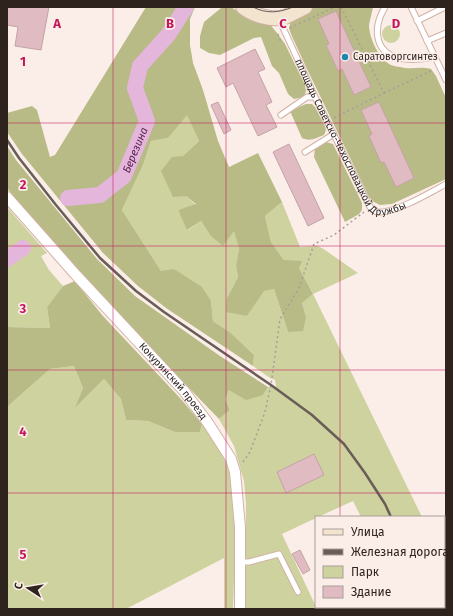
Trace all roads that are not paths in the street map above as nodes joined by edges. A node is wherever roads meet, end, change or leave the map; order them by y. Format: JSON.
{"nodes":[{"id":1,"x":243,"y":7,"type":"edge"},
{"id":2,"x":305,"y":7,"type":"edge"},
{"id":3,"x":385,"y":7,"type":"edge"},
{"id":4,"x":411,"y":7,"type":"edge"},
{"id":5,"x":445,"y":7,"type":"edge"},
{"id":6,"x":279,"y":18,"type":"junction"},
{"id":7,"x":417,"y":21,"type":"junction"},
{"id":8,"x":446,"y":33,"type":"edge"},
{"id":9,"x":427,"y":41,"type":"junction"},
{"id":10,"x":435,"y":57,"type":"junction"},
{"id":11,"x":446,"y":80,"type":"edge"},
{"id":12,"x":315,"y":97,"type":"junction"},
{"id":13,"x":280,"y":116,"type":"dead end"},
{"id":14,"x":334,"y":134,"type":"junction"},
{"id":15,"x":305,"y":152,"type":"dead end"},
{"id":16,"x":446,"y":184,"type":"edge"},
{"id":17,"x":7,"y":197,"type":"edge"},
{"id":18,"x":240,"y":562,"type":"junction"},
{"id":19,"x":298,"y":592,"type":"dead end"},
{"id":20,"x":240,"y":609,"type":"edge"}],
"edges":[{"from":1,"to":6,"type":"street"},
{"from":2,"to":6,"type":"street"},
{"from":3,"to":10,"type":"lane"},
{"from":4,"to":7,"type":"lane"},
{"from":5,"to":7,"type":"lane"},
{"from":6,"to":12,"type":"lane","name":"площадь Советско-Чехословацкой Дружбы"},
{"from":7,"to":9,"type":"lane"},
{"from":8,"to":9,"type":"lane"},
{"from":9,"to":10,"type":"lane"},
{"from":10,"to":11,"type":"lane"},
{"from":12,"to":13,"type":"lane"},
{"from":12,"to":14,"type":"lane","name":"площадь Советско-Чехословацкой Дружбы"},
{"from":14,"to":15,"type":"lane"},
{"from":14,"to":16,"type":"lane","name":"площадь Советско-Чехословацкой Дружбы"},
{"from":17,"to":18,"type":"street","name":"Кокуринский проезд"},
{"from":18,"to":19,"type":"lane"},
{"from":18,"to":20,"type":"street","name":"Кокуринский проезд"}]}
